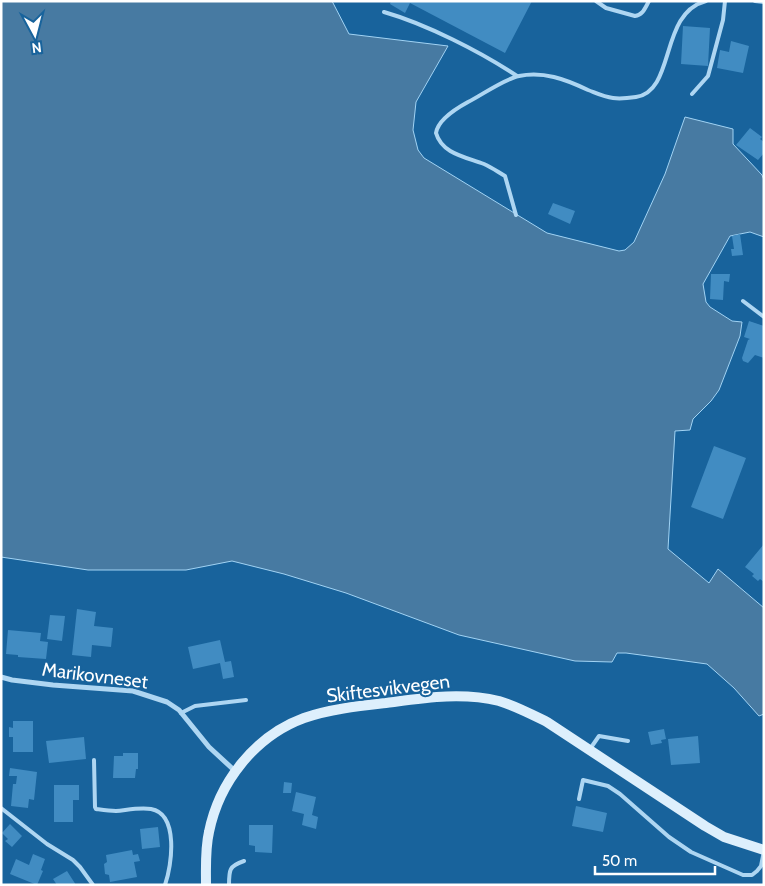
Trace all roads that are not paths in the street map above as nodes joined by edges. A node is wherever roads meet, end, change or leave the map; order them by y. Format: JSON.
{"nodes":[{"id":1,"x":596,"y":1,"type":"edge"},
{"id":2,"x":649,"y":1,"type":"edge"},
{"id":3,"x":706,"y":1,"type":"edge"},
{"id":4,"x":725,"y":1,"type":"edge"},
{"id":5,"x":755,"y":1,"type":"edge"},
{"id":6,"x":764,"y":2,"type":"edge"},
{"id":7,"x":384,"y":12,"type":"dead end"},
{"id":8,"x":517,"y":76,"type":"junction"},
{"id":9,"x":692,"y":94,"type":"dead end"},
{"id":10,"x":516,"y":214,"type":"dead end"},
{"id":11,"x":743,"y":301,"type":"dead end"},
{"id":12,"x":764,"y":317,"type":"edge"},
{"id":13,"x":1,"y":678,"type":"edge"},
{"id":14,"x":246,"y":700,"type":"dead end"},
{"id":15,"x":181,"y":713,"type":"junction"},
{"id":16,"x":628,"y":741,"type":"dead end"},
{"id":17,"x":589,"y":750,"type":"junction"},
{"id":18,"x":94,"y":760,"type":"dead end"},
{"id":19,"x":236,"y":771,"type":"junction"},
{"id":20,"x":578,"y":800,"type":"dead end"},
{"id":21,"x":1,"y":808,"type":"edge"},
{"id":22,"x":764,"y":851,"type":"edge"},
{"id":23,"x":244,"y":861,"type":"dead end"},
{"id":24,"x":757,"y":871,"type":"junction"},
{"id":25,"x":764,"y":874,"type":"edge"},
{"id":26,"x":93,"y":885,"type":"edge"},
{"id":27,"x":165,"y":885,"type":"edge"},
{"id":28,"x":206,"y":885,"type":"edge"},
{"id":29,"x":229,"y":885,"type":"edge"}],
"edges":[{"from":1,"to":2,"type":"lane"},
{"from":3,"to":8,"type":"lane"},
{"from":4,"to":9,"type":"lane"},
{"from":5,"to":6,"type":"lane"},
{"from":7,"to":8,"type":"lane"},
{"from":8,"to":10,"type":"lane"},
{"from":11,"to":12,"type":"lane"},
{"from":13,"to":15,"type":"street","name":"Marikovneset"},
{"from":14,"to":15,"type":"lane"},
{"from":15,"to":19,"type":"street","name":"Marikovneset"},
{"from":16,"to":17,"type":"lane"},
{"from":17,"to":19,"type":"main road","name":"Skiftesvikvegen"},
{"from":17,"to":22,"type":"main road","name":"Skiftesvikvegen"},
{"from":18,"to":27,"type":"lane"},
{"from":19,"to":28,"type":"main road","name":"Skiftesvikvegen"},
{"from":20,"to":24,"type":"lane"},
{"from":21,"to":26,"type":"lane"},
{"from":22,"to":24,"type":"lane"},
{"from":23,"to":29,"type":"lane"},
{"from":24,"to":25,"type":"lane"}]}
